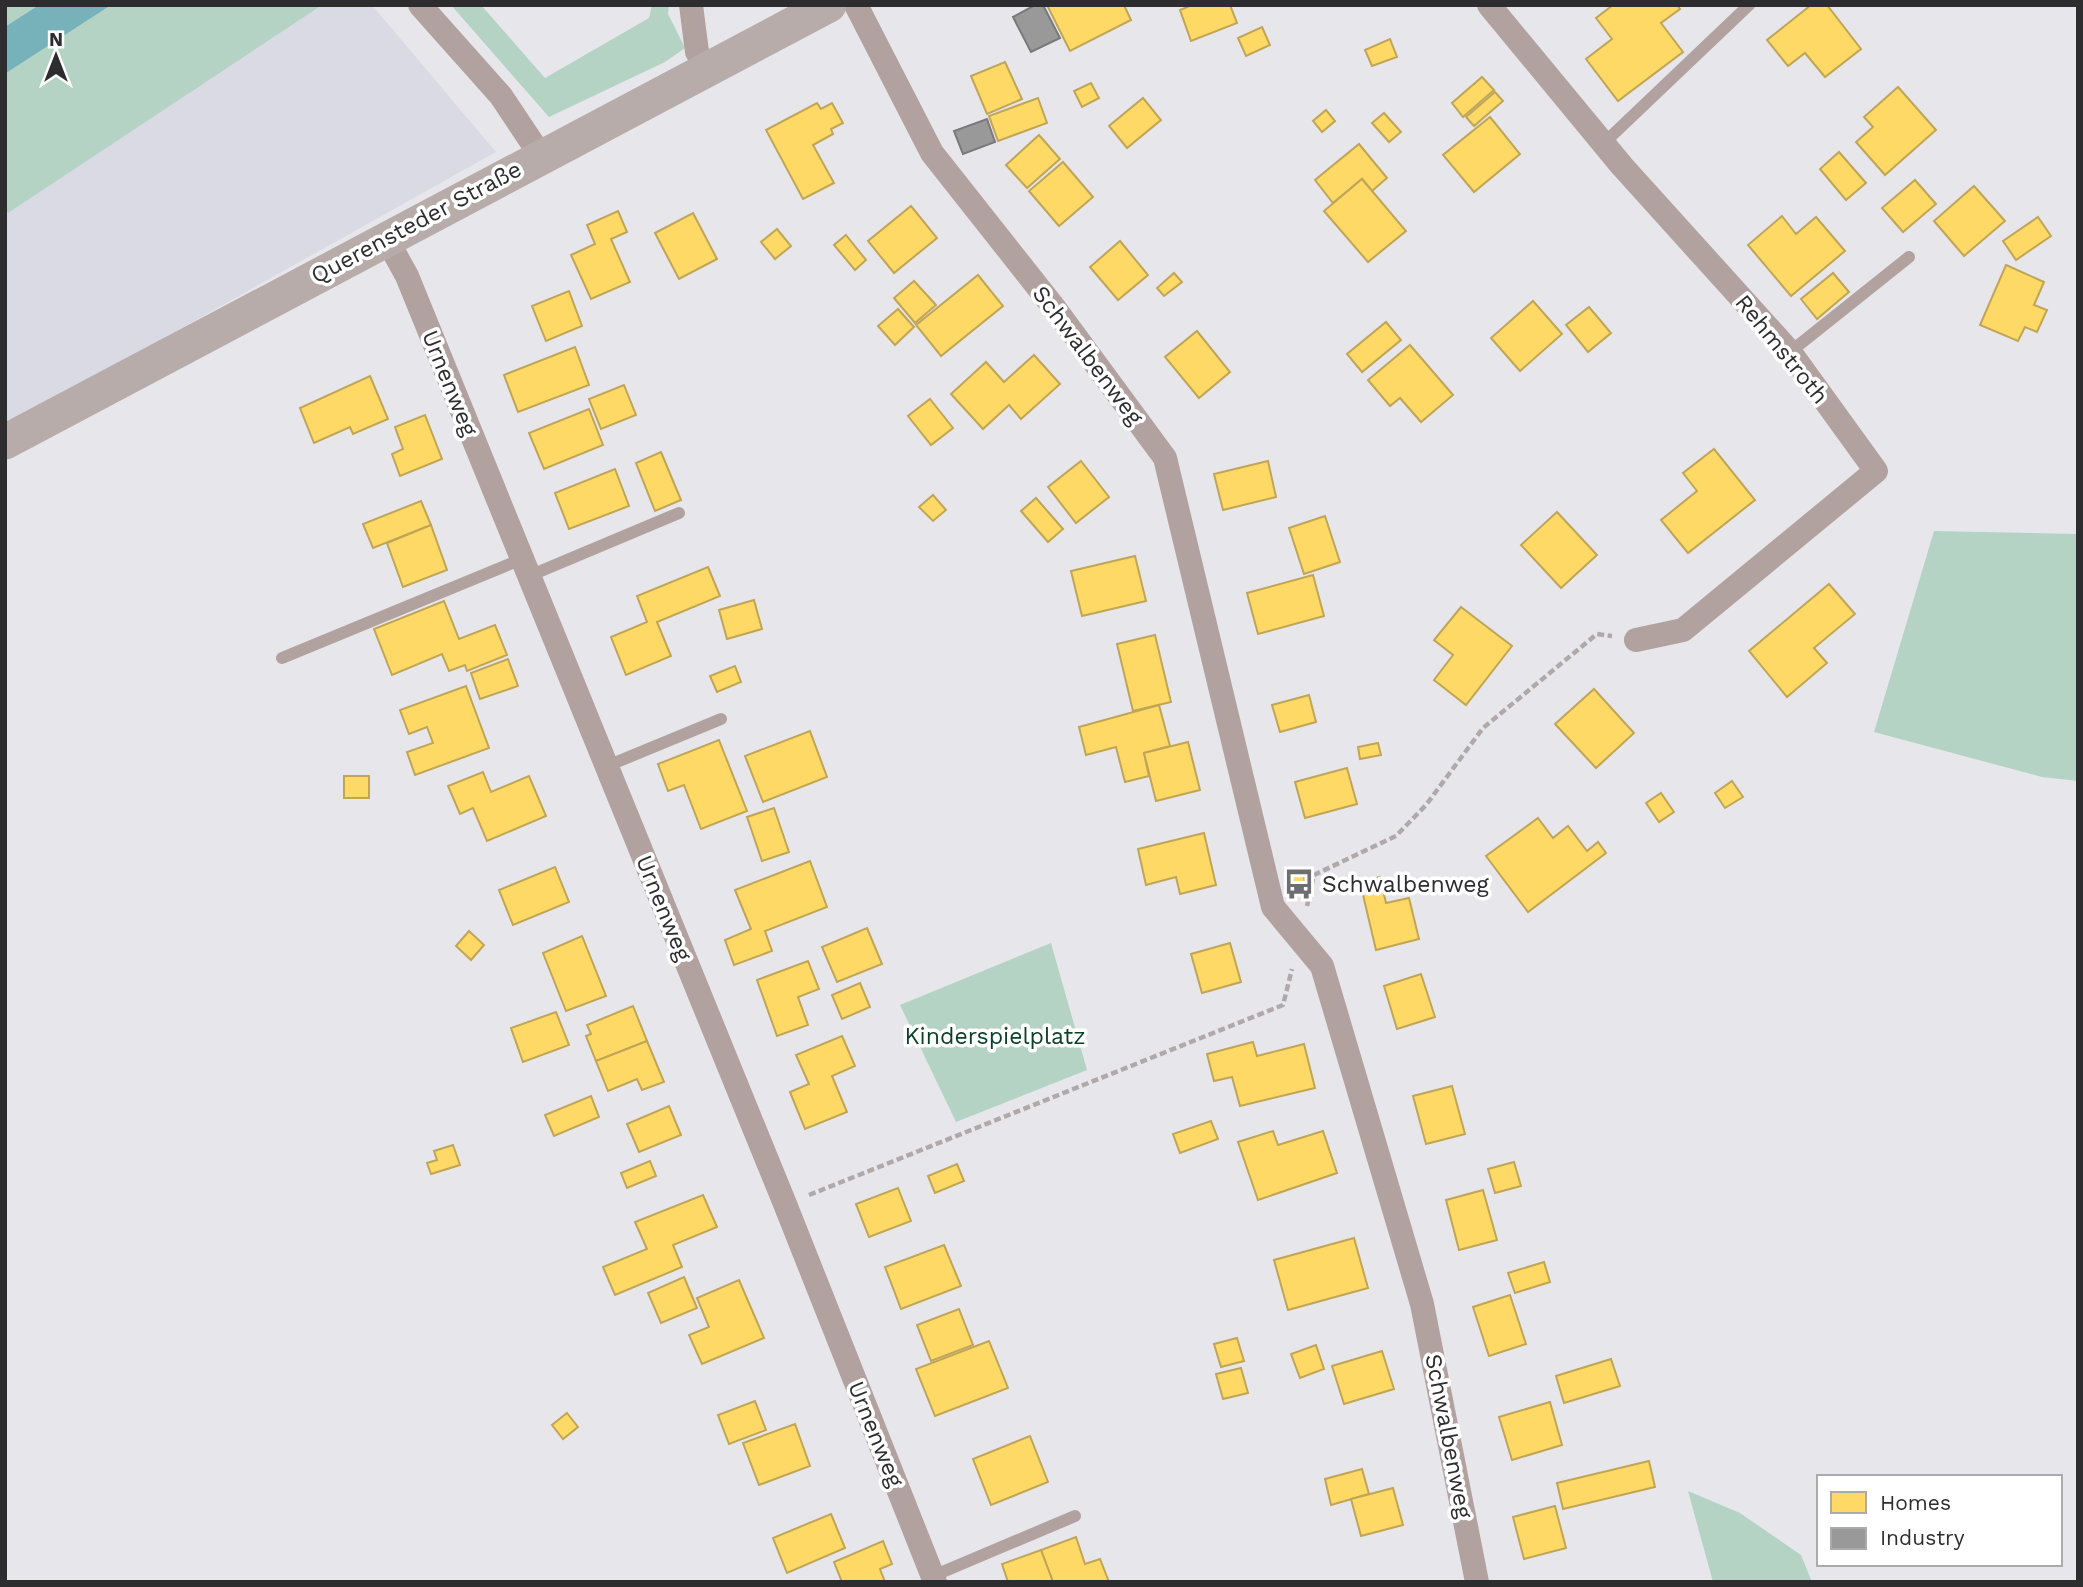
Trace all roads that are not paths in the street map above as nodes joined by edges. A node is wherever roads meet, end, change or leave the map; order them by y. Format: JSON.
{"nodes":[{"id":1,"x":420,"y":5,"type":"edge"},
{"id":2,"x":691,"y":5,"type":"edge"},
{"id":3,"x":829,"y":5,"type":"edge"},
{"id":4,"x":856,"y":5,"type":"edge"},
{"id":5,"x":1489,"y":5,"type":"edge"},
{"id":6,"x":1749,"y":5,"type":"edge"},
{"id":7,"x":707,"y":68,"type":"junction"},
{"id":8,"x":1604,"y":144,"type":"junction"},
{"id":9,"x":541,"y":156,"type":"junction"},
{"id":10,"x":386,"y":238,"type":"junction"},
{"id":11,"x":1909,"y":257,"type":"dead end"},
{"id":12,"x":1790,"y":352,"type":"junction"},
{"id":13,"x":5,"y":442,"type":"edge"},
{"id":14,"x":679,"y":513,"type":"dead end"},
{"id":15,"x":525,"y":568,"type":"junction"},
{"id":16,"x":1636,"y":640,"type":"road end"},
{"id":17,"x":282,"y":658,"type":"dead end"},
{"id":18,"x":721,"y":719,"type":"dead end"},
{"id":19,"x":607,"y":766,"type":"junction"},
{"id":20,"x":1075,"y":1516,"type":"dead end"},
{"id":21,"x":934,"y":1579,"type":"edge"},
{"id":22,"x":1477,"y":1582,"type":"edge"}],
"edges":[{"from":1,"to":9,"type":"street"},
{"from":2,"to":7,"type":"street"},
{"from":3,"to":7,"type":"street","name":"Querensteder Straße"},
{"from":4,"to":22,"type":"street","name":"Schwalbenweg"},
{"from":5,"to":8,"type":"street","name":"Rehmstroth"},
{"from":6,"to":8,"type":"lane"},
{"from":7,"to":9,"type":"street","name":"Querensteder Straße"},
{"from":8,"to":12,"type":"street","name":"Rehmstroth"},
{"from":9,"to":10,"type":"street","name":"Querensteder Straße"},
{"from":10,"to":13,"type":"street","name":"Querensteder Straße"},
{"from":10,"to":15,"type":"street","name":"Urnenweg"},
{"from":11,"to":12,"type":"lane"},
{"from":12,"to":16,"type":"street","name":"Rehmstroth"},
{"from":14,"to":15,"type":"lane"},
{"from":15,"to":17,"type":"lane"},
{"from":15,"to":19,"type":"street","name":"Urnenweg"},
{"from":18,"to":19,"type":"lane"},
{"from":19,"to":21,"type":"street","name":"Urnenweg"},
{"from":20,"to":21,"type":"lane"}]}
